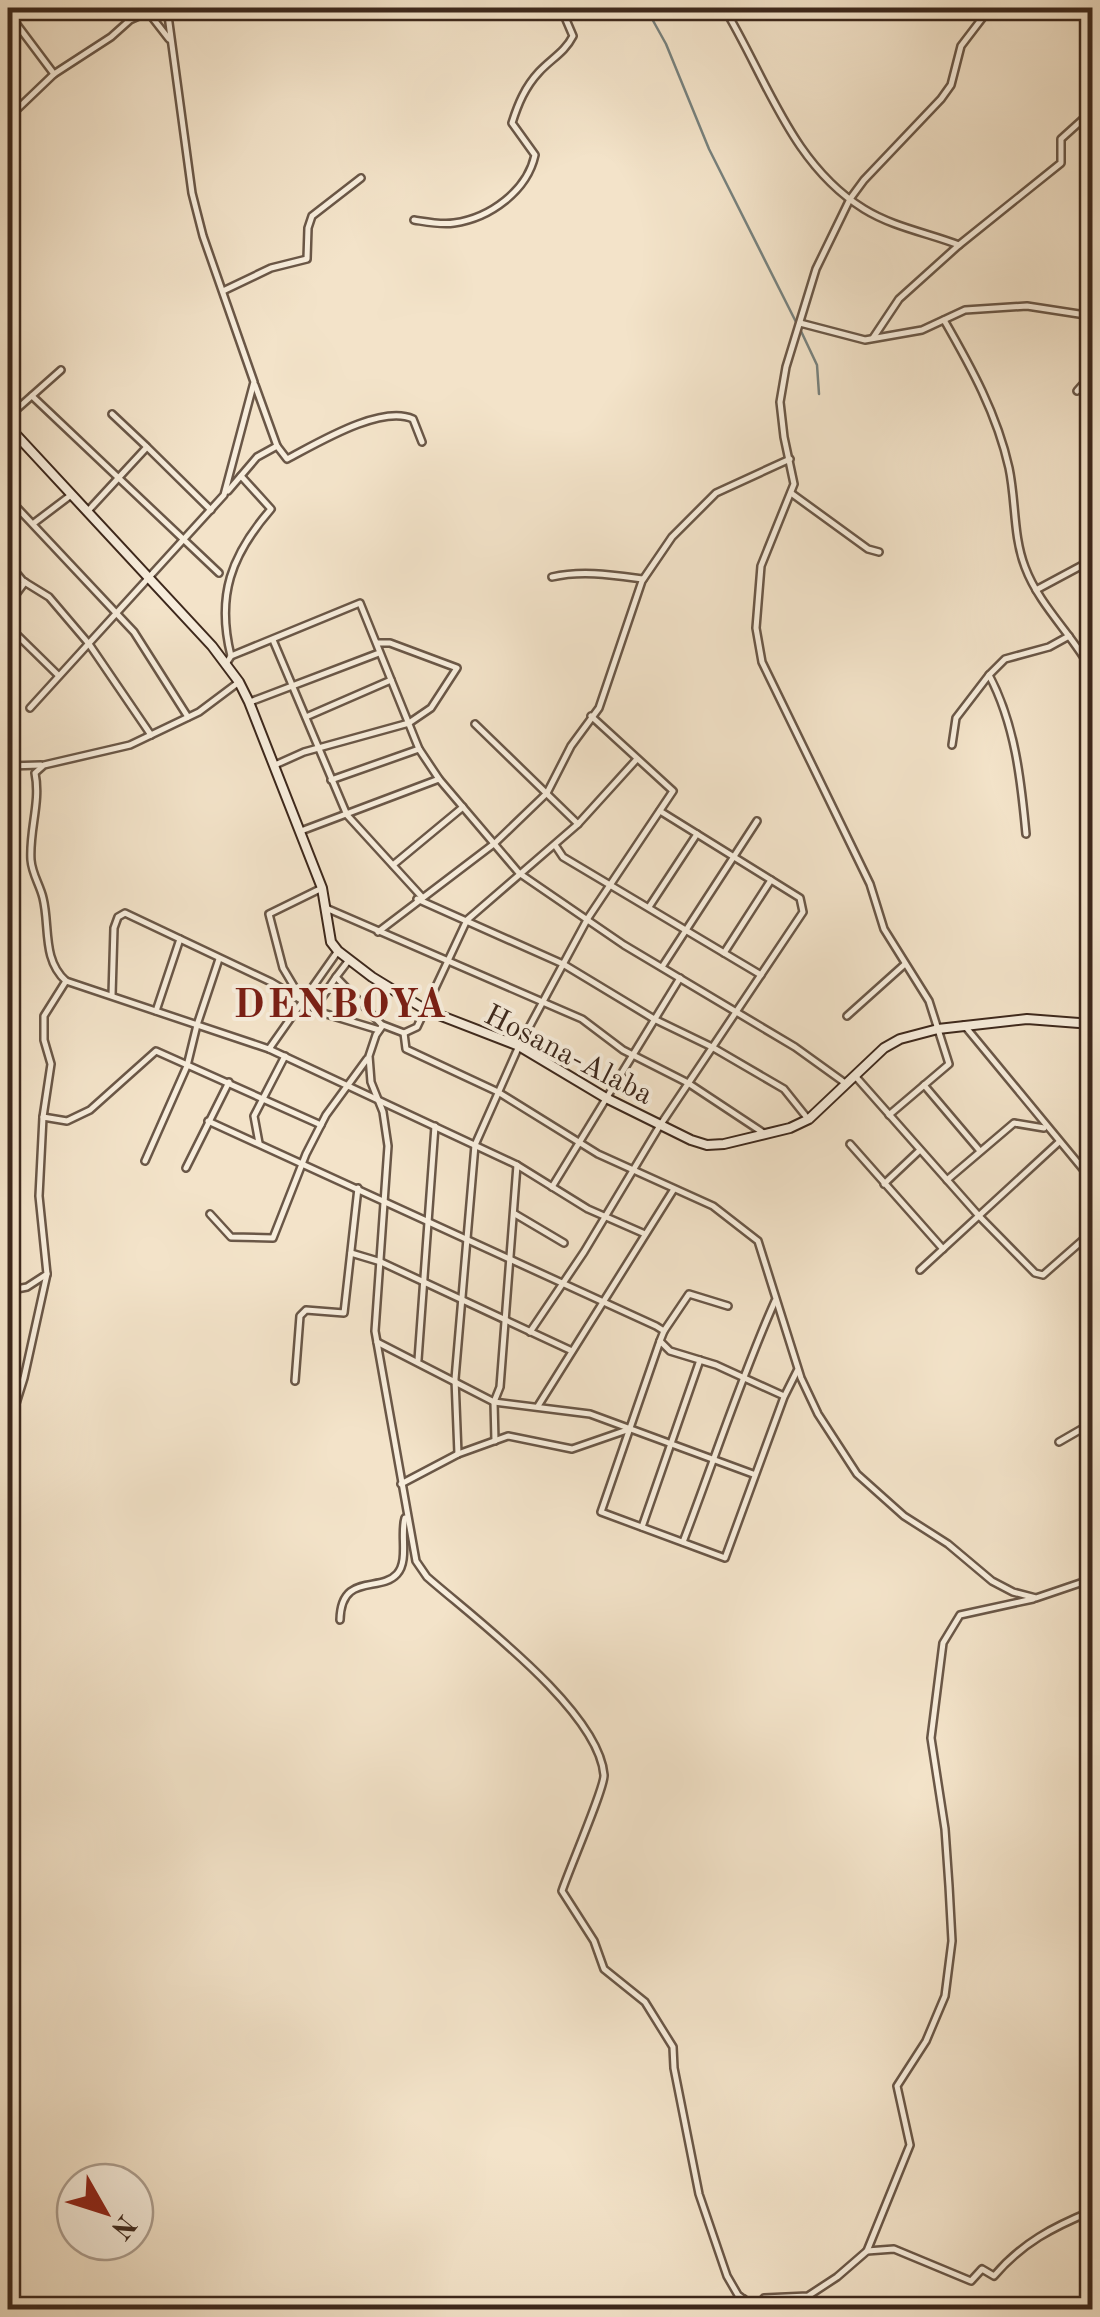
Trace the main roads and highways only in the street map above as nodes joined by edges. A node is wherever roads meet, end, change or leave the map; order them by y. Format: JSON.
{"nodes":[{"id":1,"x":8,"y":426,"type":"edge"},
{"id":2,"x":1092,"y":1024,"type":"edge"}],
"edges":[{"from":1,"to":2,"type":"main road","name":"Hosana-Alaba"}]}
